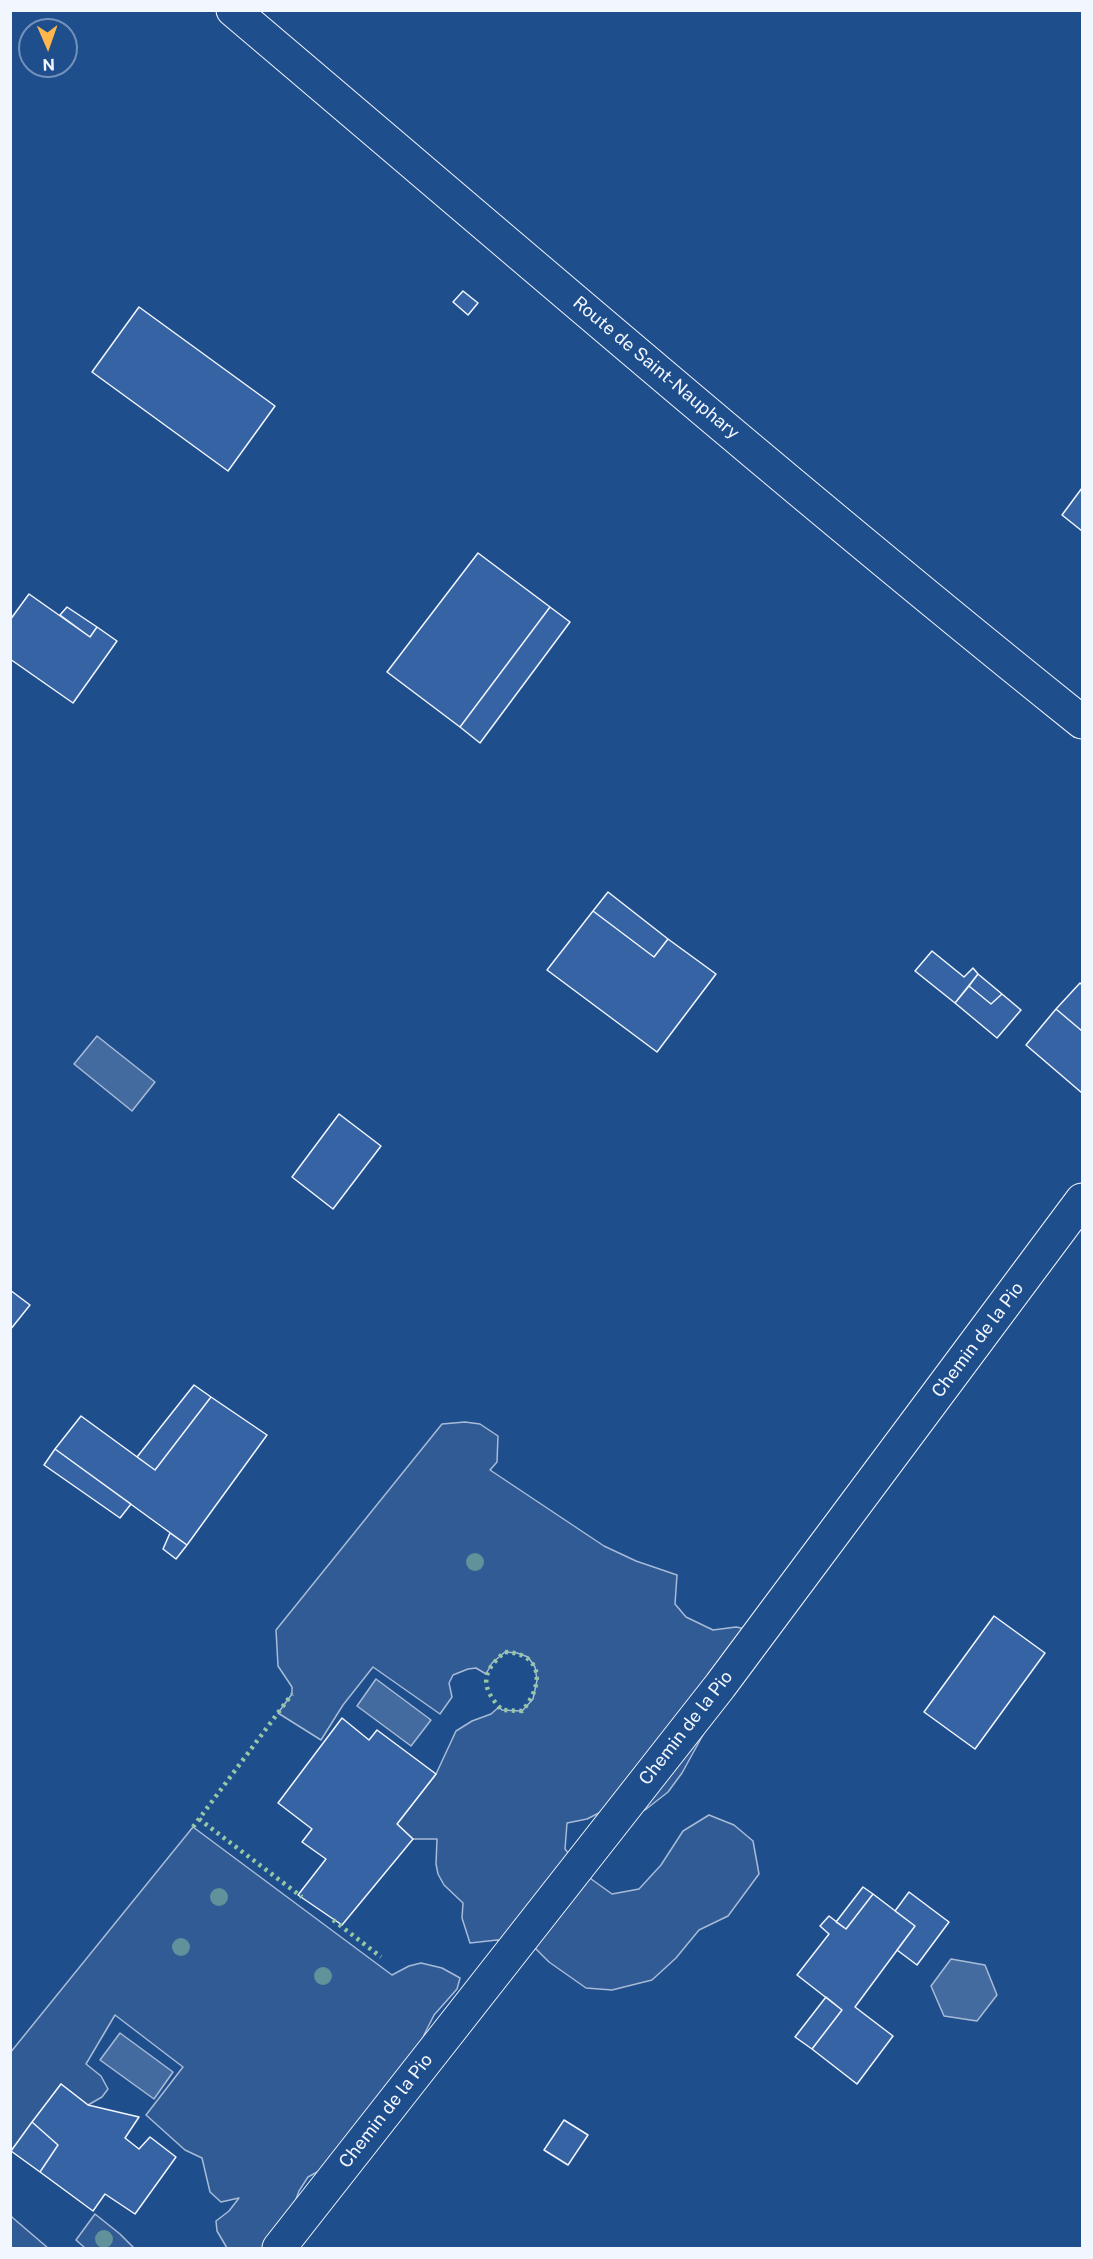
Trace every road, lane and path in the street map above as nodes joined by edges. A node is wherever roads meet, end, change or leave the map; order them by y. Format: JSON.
{"nodes":[{"id":1,"x":233,"y":10,"type":"edge"},
{"id":2,"x":1083,"y":722,"type":"edge"},
{"id":3,"x":1083,"y":1200,"type":"edge"},
{"id":4,"x":279,"y":2248,"type":"edge"}],
"edges":[{"from":1,"to":2,"type":"street","name":"Route de Saint-Nauphary"},
{"from":3,"to":4,"type":"street","name":"Chemin de la Pio"}]}
